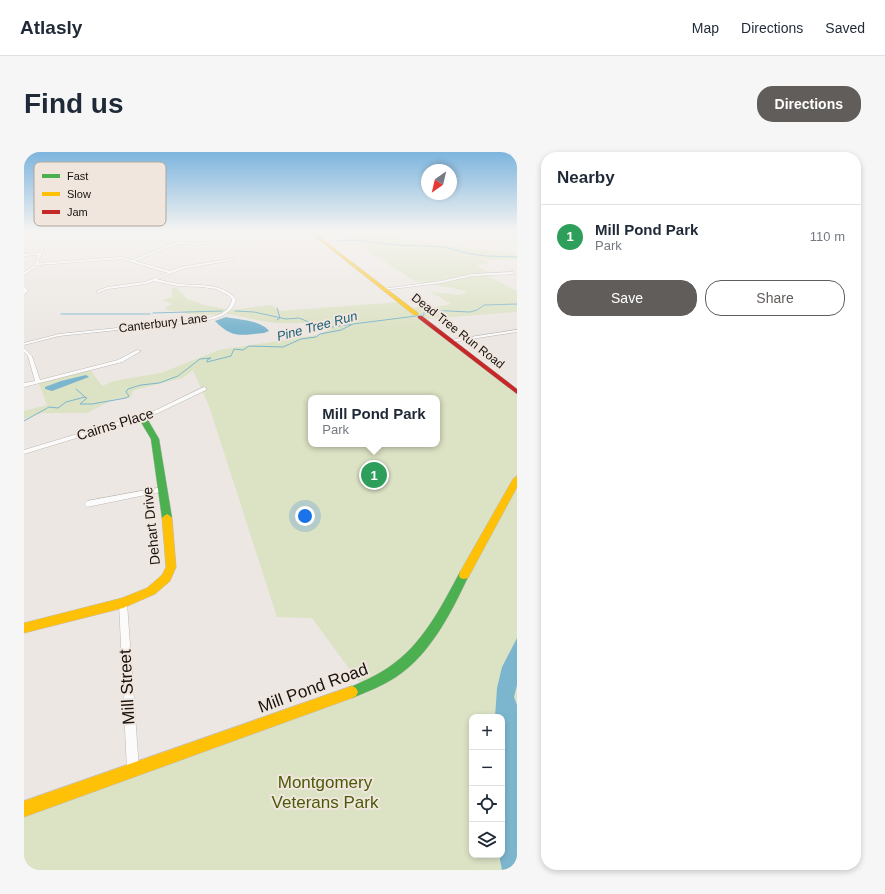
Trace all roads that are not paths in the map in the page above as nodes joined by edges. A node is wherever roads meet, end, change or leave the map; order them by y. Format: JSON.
{"nodes":[{"id":1,"x":37,"y":264,"type":"joint"},
{"id":2,"x":43,"y":264,"type":"edge"},
{"id":3,"x":140,"y":264,"type":"edge"},
{"id":4,"x":209,"y":264,"type":"edge"},
{"id":5,"x":351,"y":264,"type":"edge"},
{"id":6,"x":169,"y":272,"type":"junction"},
{"id":7,"x":513,"y":273,"type":"dead end"},
{"id":8,"x":24,"y":274,"type":"edge"},
{"id":9,"x":155,"y":280,"type":"junction"},
{"id":10,"x":24,"y":287,"type":"edge"},
{"id":11,"x":384,"y":289,"type":"junction"},
{"id":12,"x":98,"y":292,"type":"dead end"},
{"id":13,"x":24,"y":294,"type":"edge"},
{"id":14,"x":517,"y":331,"type":"edge"},
{"id":15,"x":451,"y":341,"type":"junction"},
{"id":16,"x":24,"y":344,"type":"edge"},
{"id":17,"x":24,"y":349,"type":"edge"},
{"id":18,"x":139,"y":352,"type":"dead end"},
{"id":19,"x":38,"y":381,"type":"junction"},
{"id":20,"x":24,"y":385,"type":"edge"},
{"id":21,"x":204,"y":389,"type":"dead end"},
{"id":22,"x":517,"y":392,"type":"edge"},
{"id":23,"x":142,"y":417,"type":"junction"},
{"id":24,"x":24,"y":452,"type":"edge"},
{"id":25,"x":517,"y":479,"type":"edge"},
{"id":26,"x":163,"y":489,"type":"junction"},
{"id":27,"x":87,"y":504,"type":"dead end"},
{"id":28,"x":123,"y":603,"type":"junction"},
{"id":29,"x":24,"y":628,"type":"edge"},
{"id":30,"x":133,"y":770,"type":"junction"},
{"id":31,"x":24,"y":809,"type":"edge"}],
"edges":[{"from":1,"to":2,"type":"street"},
{"from":1,"to":8,"type":"street"},
{"from":3,"to":6,"type":"street"},
{"from":4,"to":6,"type":"street"},
{"from":5,"to":11,"type":"street","name":"Dead Tree Run Road"},
{"from":6,"to":9,"type":"street"},
{"from":7,"to":11,"type":"street"},
{"from":9,"to":12,"type":"street"},
{"from":9,"to":16,"type":"street","name":"Canterbury Lane"},
{"from":10,"to":13,"type":"street"},
{"from":11,"to":15,"type":"street","name":"Dead Tree Run Road"},
{"from":14,"to":15,"type":"street"},
{"from":15,"to":22,"type":"street","name":"Dead Tree Run Road"},
{"from":17,"to":19,"type":"street"},
{"from":18,"to":19,"type":"street"},
{"from":19,"to":20,"type":"street"},
{"from":21,"to":23,"type":"street","name":"Cairns Place"},
{"from":23,"to":24,"type":"street","name":"Cairns Place"},
{"from":23,"to":26,"type":"street","name":"Dehart Drive"},
{"from":25,"to":30,"type":"street","name":"Mill Pond Road"},
{"from":26,"to":27,"type":"street"},
{"from":26,"to":28,"type":"street","name":"Dehart Drive"},
{"from":28,"to":29,"type":"street","name":"Dehart Drive"},
{"from":28,"to":30,"type":"street","name":"Mill Street"},
{"from":30,"to":31,"type":"street","name":"Mill Pond Road"}]}
